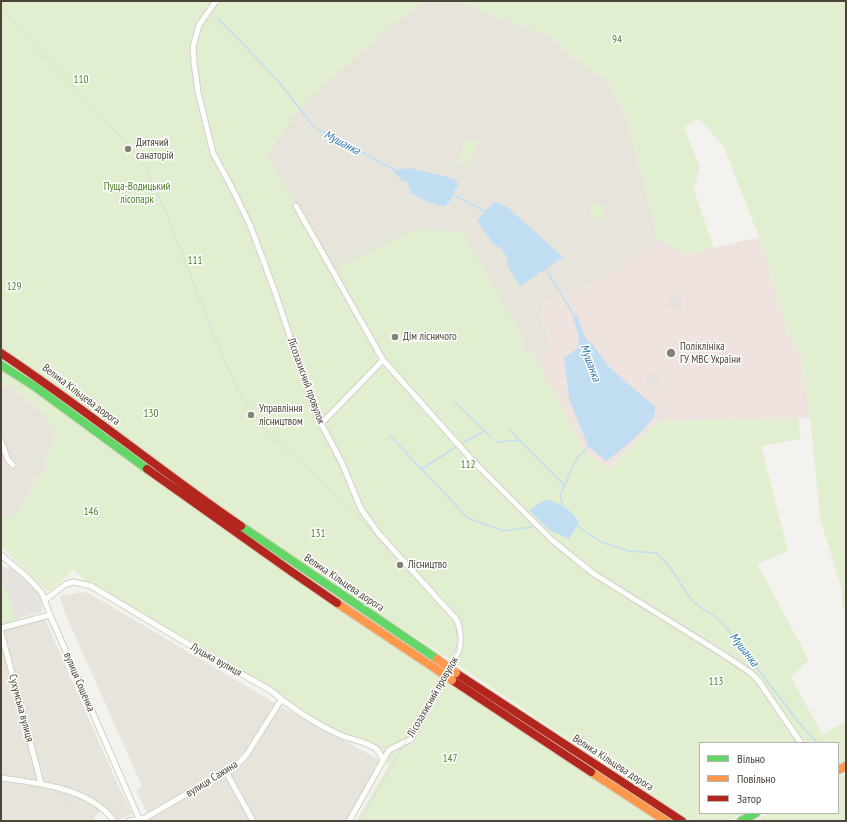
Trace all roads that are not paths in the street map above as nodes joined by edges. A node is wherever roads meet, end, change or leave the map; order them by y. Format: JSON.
{"nodes":[{"id":1,"x":216,"y":1,"type":"edge"},
{"id":2,"x":296,"y":206,"type":"dead end"},
{"id":3,"x":1,"y":353,"type":"edge"},
{"id":4,"x":383,"y":360,"type":"junction"},
{"id":5,"x":1,"y":364,"type":"edge"},
{"id":6,"x":321,"y":424,"type":"junction"},
{"id":7,"x":1,"y":440,"type":"edge"},
{"id":8,"x":13,"y":465,"type":"dead end"},
{"id":9,"x":1,"y":555,"type":"edge"},
{"id":10,"x":46,"y":600,"type":"junction"},
{"id":11,"x":50,"y":615,"type":"junction"},
{"id":12,"x":1,"y":628,"type":"edge"},
{"id":13,"x":1,"y":632,"type":"edge"},
{"id":14,"x":454,"y":676,"type":"junction"},
{"id":15,"x":281,"y":700,"type":"junction"},
{"id":16,"x":800,"y":742,"type":"edge"},
{"id":17,"x":383,"y":761,"type":"junction"},
{"id":18,"x":226,"y":772,"type":"junction"},
{"id":19,"x":1,"y":778,"type":"edge"},
{"id":20,"x":41,"y":783,"type":"junction"},
{"id":21,"x":754,"y":814,"type":"edge"},
{"id":22,"x":140,"y":820,"type":"edge"},
{"id":23,"x":114,"y":821,"type":"edge"},
{"id":24,"x":129,"y":821,"type":"edge"},
{"id":25,"x":253,"y":821,"type":"edge"},
{"id":26,"x":349,"y":821,"type":"edge"},
{"id":27,"x":666,"y":821,"type":"edge"},
{"id":28,"x":682,"y":821,"type":"edge"},
{"id":29,"x":741,"y":821,"type":"edge"}],
"edges":[{"from":1,"to":6,"type":"street","name":"Лісозахисний провулок"},
{"from":2,"to":4,"type":"street"},
{"from":3,"to":14,"type":"main road","name":"Велика Кільцева дорога","bridge":true},
{"from":4,"to":6,"type":"street"},
{"from":4,"to":16,"type":"street"},
{"from":5,"to":14,"type":"main road","name":"Велика Кільцева дорога","bridge":true},
{"from":6,"to":17,"type":"street","name":"Лісозахисний провулок"},
{"from":7,"to":8,"type":"street"},
{"from":9,"to":10,"type":"street","name":"вулиця Сошенка"},
{"from":10,"to":11,"type":"street","name":"вулиця Сошенка"},
{"from":10,"to":15,"type":"street","name":"Луцька вулиця"},
{"from":11,"to":12,"type":"street"},
{"from":11,"to":22,"type":"street","name":"вулиця Сошенка"},
{"from":13,"to":20,"type":"street","name":"Сухумська вулиця"},
{"from":14,"to":27,"type":"main road","name":"Велика Кільцева дорога"},
{"from":14,"to":28,"type":"main road","name":"Велика Кільцева дорога"},
{"from":15,"to":17,"type":"street","name":"Луцька вулиця"},
{"from":15,"to":18,"type":"street","name":"вулиця Сажина"},
{"from":17,"to":26,"type":"street","name":"Лісозахисний провулок"},
{"from":18,"to":22,"type":"street","name":"вулиця Сажина"},
{"from":18,"to":25,"type":"street"},
{"from":19,"to":20,"type":"street"},
{"from":20,"to":23,"type":"street"},
{"from":21,"to":29,"type":"main road"},
{"from":22,"to":24,"type":"street"}]}
